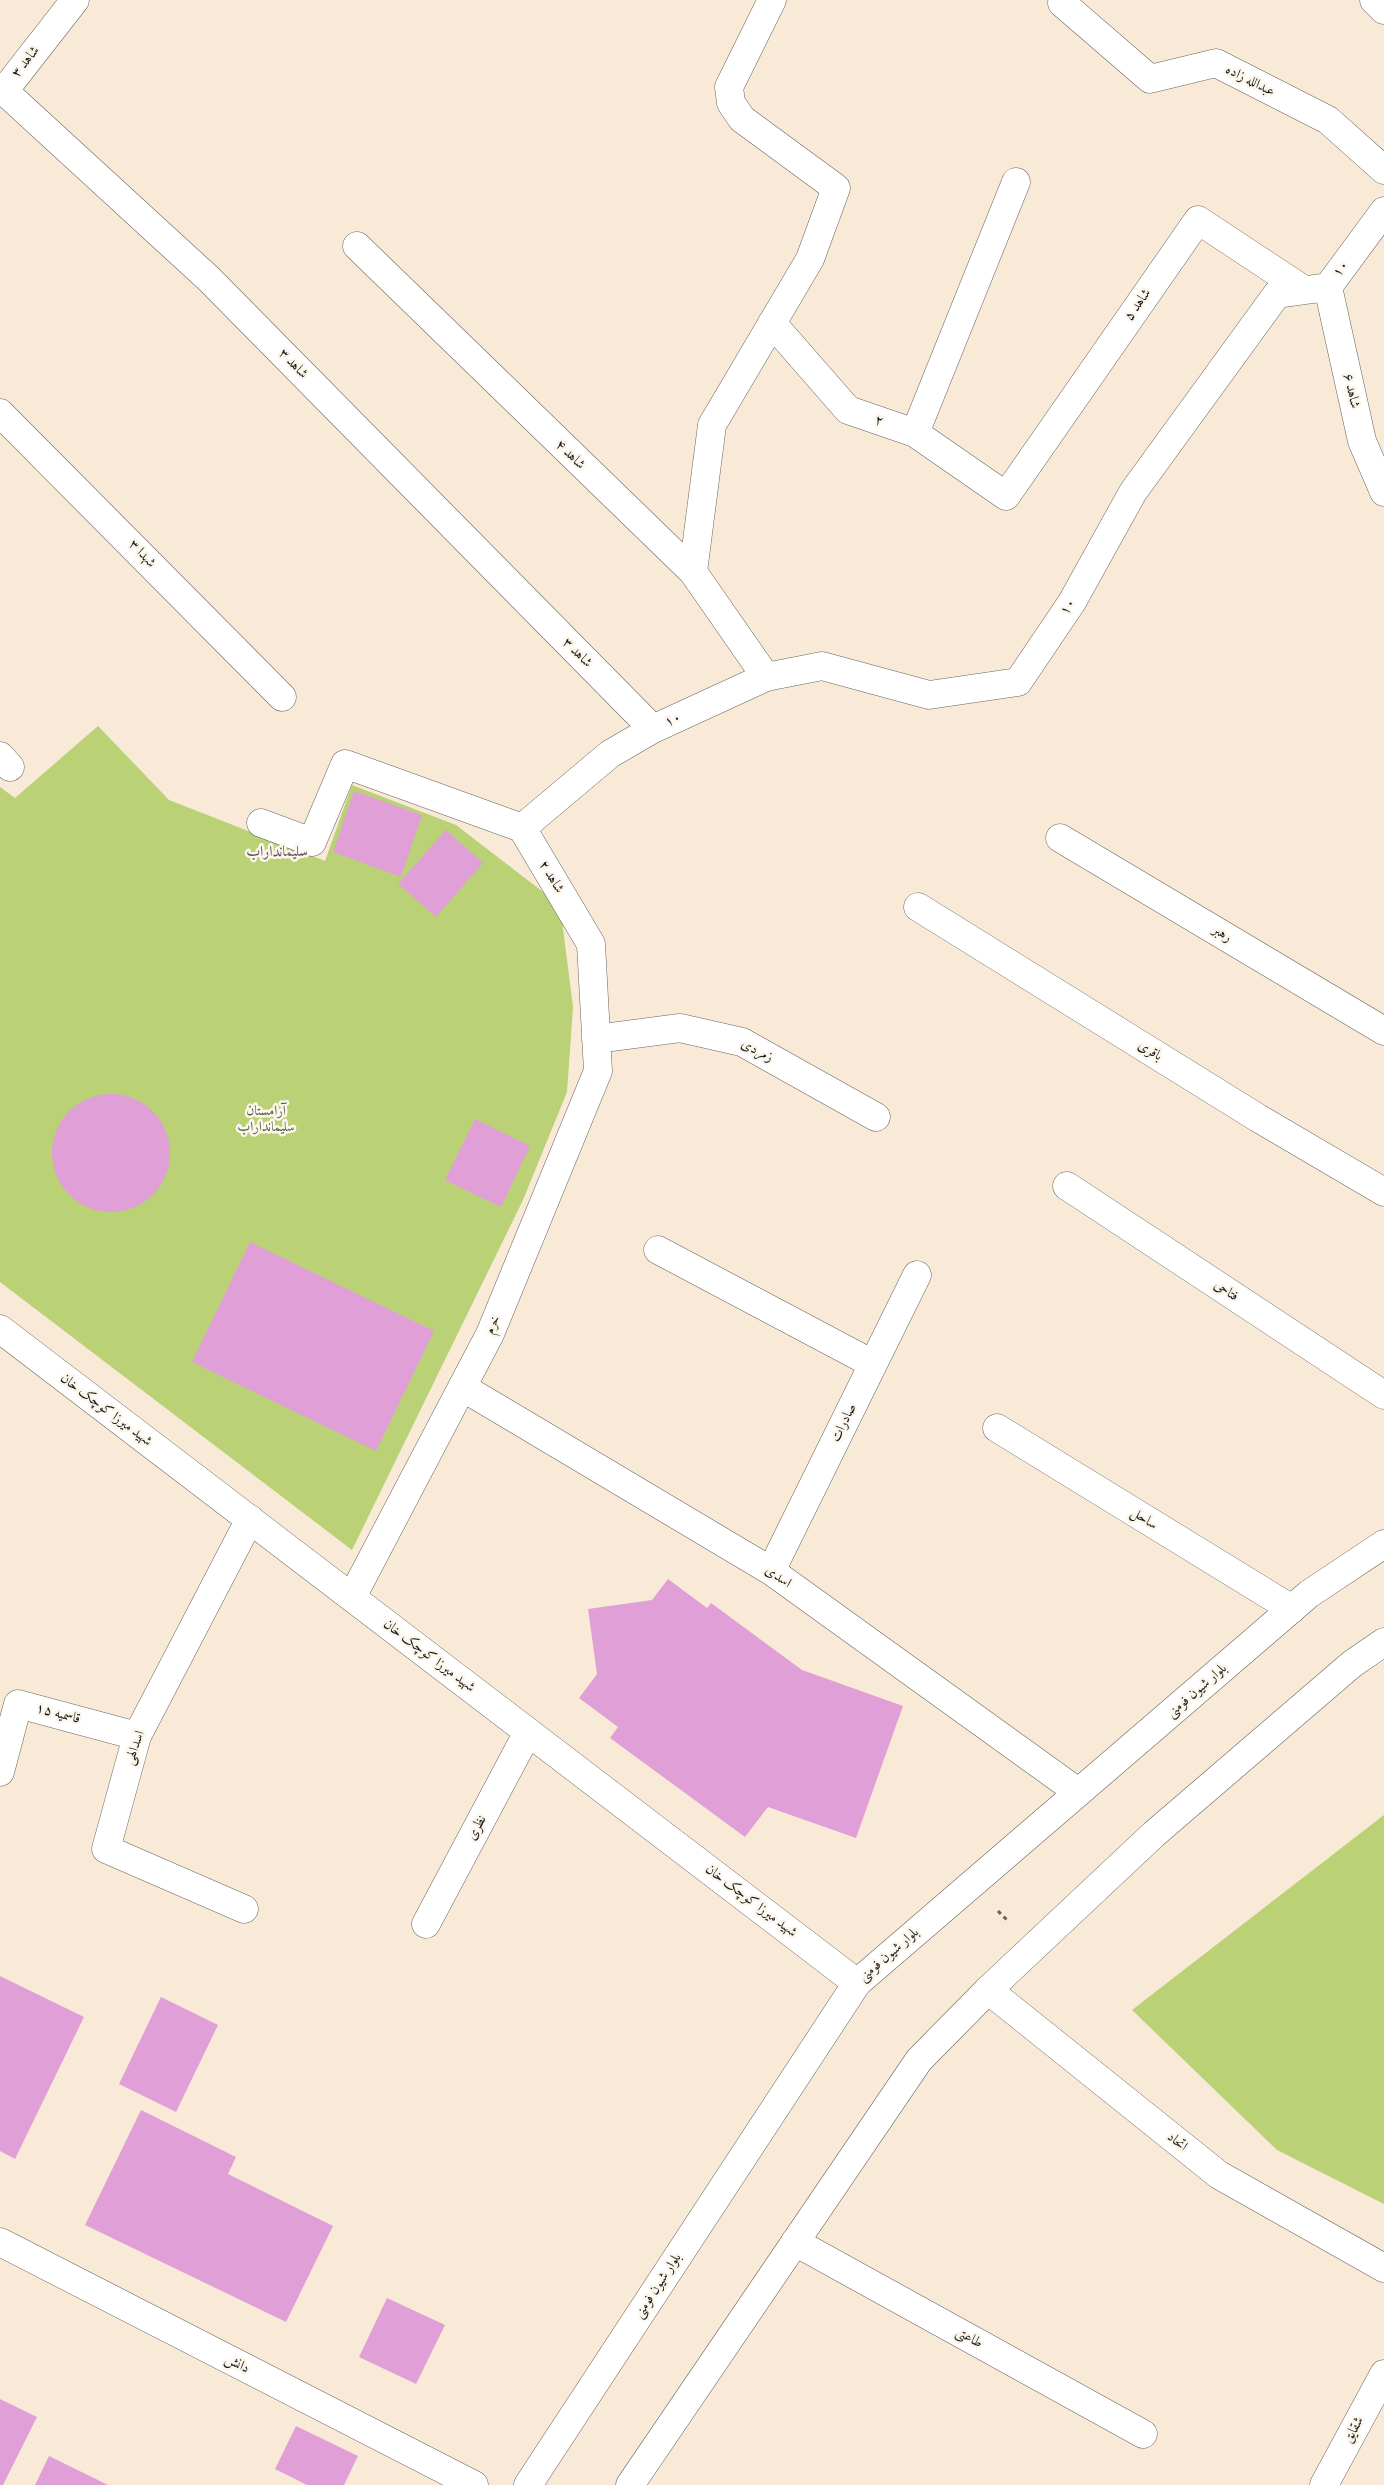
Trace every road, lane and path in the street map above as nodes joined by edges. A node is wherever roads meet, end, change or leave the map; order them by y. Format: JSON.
{"nodes":[{"id":1,"x":75,"y":0,"type":"edge"},
{"id":2,"x":772,"y":0,"type":"edge"},
{"id":3,"x":1374,"y":0,"type":"edge"},
{"id":4,"x":1062,"y":4,"type":"dead end"},
{"id":5,"x":1384,"y":10,"type":"edge"},
{"id":6,"x":1384,"y":170,"type":"edge"},
{"id":7,"x":1016,"y":182,"type":"dead end"},
{"id":8,"x":1384,"y":211,"type":"edge"},
{"id":9,"x":357,"y":246,"type":"dead end"},
{"id":10,"x":1316,"y":288,"type":"junction"},
{"id":11,"x":772,"y":323,"type":"junction"},
{"id":12,"x":0,"y":413,"type":"edge"},
{"id":13,"x":916,"y":433,"type":"junction"},
{"id":14,"x":1384,"y":492,"type":"edge"},
{"id":15,"x":1006,"y":496,"type":"joint"},
{"id":16,"x":693,"y":572,"type":"junction"},
{"id":17,"x":766,"y":677,"type":"junction"},
{"id":18,"x":282,"y":697,"type":"dead end"},
{"id":19,"x":653,"y":730,"type":"junction"},
{"id":20,"x":261,"y":823,"type":"dead end"},
{"id":21,"x":522,"y":828,"type":"junction"},
{"id":22,"x":1060,"y":838,"type":"dead end"},
{"id":23,"x":918,"y":907,"type":"dead end"},
{"id":24,"x":1384,"y":1031,"type":"edge"},
{"id":25,"x":596,"y":1039,"type":"junction"},
{"id":26,"x":876,"y":1117,"type":"dead end"},
{"id":27,"x":1068,"y":1186,"type":"dead end"},
{"id":28,"x":1384,"y":1192,"type":"edge"},
{"id":29,"x":658,"y":1250,"type":"dead end"},
{"id":30,"x":917,"y":1275,"type":"dead end"},
{"id":31,"x":0,"y":1329,"type":"edge"},
{"id":32,"x":873,"y":1364,"type":"junction"},
{"id":33,"x":462,"y":1387,"type":"junction"},
{"id":34,"x":1384,"y":1395,"type":"edge"},
{"id":35,"x":997,"y":1428,"type":"dead end"},
{"id":36,"x":250,"y":1519,"type":"junction"},
{"id":37,"x":1384,"y":1544,"type":"edge"},
{"id":38,"x":771,"y":1572,"type":"junction"},
{"id":39,"x":352,"y":1597,"type":"junction"},
{"id":40,"x":1292,"y":1609,"type":"junction"},
{"id":41,"x":1384,"y":1642,"type":"edge"},
{"id":42,"x":528,"y":1732,"type":"junction"},
{"id":43,"x":137,"y":1736,"type":"junction"},
{"id":44,"x":0,"y":1772,"type":"edge"},
{"id":45,"x":1078,"y":1792,"type":"junction"},
{"id":46,"x":970,"y":1885,"type":"junction"},
{"id":47,"x":244,"y":1909,"type":"dead end"},
{"id":48,"x":426,"y":1924,"type":"dead end"},
{"id":49,"x":1036,"y":1947,"type":"junction"},
{"id":50,"x":857,"y":1983,"type":"junction"},
{"id":51,"x":988,"y":1990,"type":"junction"},
{"id":52,"x":0,"y":2242,"type":"edge"},
{"id":53,"x":795,"y":2242,"type":"junction"},
{"id":54,"x":1384,"y":2268,"type":"edge"},
{"id":55,"x":1384,"y":2374,"type":"edge"},
{"id":56,"x":1143,"y":2434,"type":"dead end"},
{"id":57,"x":474,"y":2485,"type":"edge"},
{"id":58,"x":528,"y":2485,"type":"edge"},
{"id":59,"x":630,"y":2485,"type":"edge"},
{"id":60,"x":1324,"y":2485,"type":"edge"}],
"edges":[{"from":1,"to":19,"type":"street","name":"شاهد ۳"},
{"from":2,"to":11,"type":"street"},
{"from":3,"to":5,"type":"street"},
{"from":4,"to":6,"type":"street","name":"عبدالله زاده"},
{"from":7,"to":13,"type":"street"},
{"from":8,"to":10,"type":"street","name":"۱۰"},
{"from":9,"to":16,"type":"street","name":"شاهد ۴"},
{"from":10,"to":14,"type":"street","name":"شاهد ۶"},
{"from":10,"to":15,"type":"street","name":"شاهد ۵"},
{"from":10,"to":17,"type":"street","name":"۱۰"},
{"from":11,"to":13,"type":"street","name":"۲"},
{"from":11,"to":16,"type":"street"},
{"from":12,"to":18,"type":"street","name":"شهدا ۳"},
{"from":13,"to":15,"type":"street","name":"۲"},
{"from":16,"to":17,"type":"street","name":"شاهد ۴"},
{"from":17,"to":19,"type":"street","name":"۱۰"},
{"from":19,"to":21,"type":"street","name":"۱۰"},
{"from":20,"to":21,"type":"street"},
{"from":21,"to":25,"type":"street","name":"شاهد ۲"},
{"from":22,"to":24,"type":"street","name":"رهبر"},
{"from":23,"to":28,"type":"street","name":"باقری"},
{"from":25,"to":26,"type":"street","name":"زمردی"},
{"from":25,"to":33,"type":"street","name":"خرم"},
{"from":27,"to":34,"type":"street","name":"فتاحی"},
{"from":29,"to":32,"type":"street"},
{"from":30,"to":32,"type":"street","name":"صادرات"},
{"from":31,"to":36,"type":"street","name":"شهید میرزا کوچک خان"},
{"from":32,"to":38,"type":"street","name":"صادرات"},
{"from":33,"to":38,"type":"street","name":"اسدی"},
{"from":33,"to":39,"type":"street","name":"خرم"},
{"from":35,"to":40,"type":"street","name":"ساحل"},
{"from":36,"to":39,"type":"street","name":"شهید میرزا کوچک خان"},
{"from":36,"to":43,"type":"street","name":"اسدالهی"},
{"from":37,"to":40,"type":"street","name":"بلوار شیون فومنی"},
{"from":38,"to":45,"type":"street","name":"اسدی"},
{"from":39,"to":42,"type":"street","name":"شهید میرزا کوچک خان"},
{"from":40,"to":45,"type":"street","name":"بلوار شیون فومنی"},
{"from":41,"to":49,"type":"street"},
{"from":42,"to":48,"type":"street","name":"نظری"},
{"from":42,"to":50,"type":"street","name":"شهید میرزا کوچک خان"},
{"from":43,"to":44,"type":"street","name":"قاسمیه ۱۵"},
{"from":43,"to":47,"type":"street","name":"اسدالهی"},
{"from":45,"to":46,"type":"street","name":"بلوار شیون فومنی"},
{"from":46,"to":49,"type":"path"},
{"from":46,"to":50,"type":"street","name":"بلوار شیون فومنی"},
{"from":49,"to":51,"type":"street"},
{"from":50,"to":58,"type":"street","name":"بلوار شیون فومنی"},
{"from":51,"to":53,"type":"street"},
{"from":51,"to":54,"type":"street","name":"اتحاد"},
{"from":52,"to":57,"type":"street","name":"دانش"},
{"from":53,"to":56,"type":"street","name":"طاعتی"},
{"from":53,"to":59,"type":"street"},
{"from":55,"to":60,"type":"street","name":"شقایق"}]}
